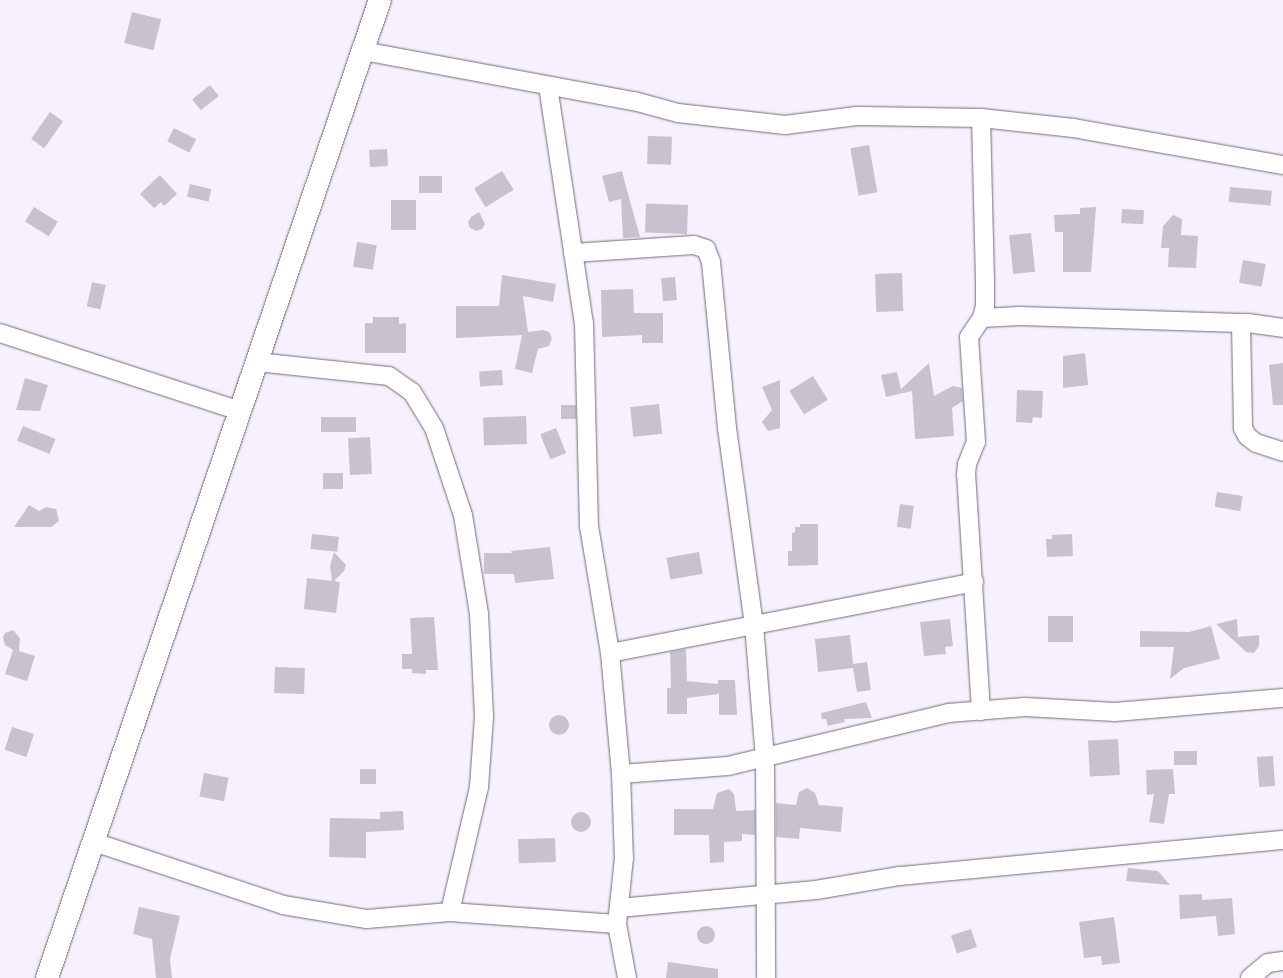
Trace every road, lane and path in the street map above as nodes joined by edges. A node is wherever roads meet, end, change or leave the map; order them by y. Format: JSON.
{"nodes":[{"id":1,"x":380,"y":0,"type":"edge"},
{"id":2,"x":363,"y":51,"type":"junction"},
{"id":3,"x":548,"y":86,"type":"junction"},
{"id":4,"x":981,"y":118,"type":"junction"},
{"id":5,"x":1283,"y":165,"type":"edge"},
{"id":6,"x":573,"y":253,"type":"junction"},
{"id":7,"x":982,"y":318,"type":"junction"},
{"id":8,"x":1241,"y":323,"type":"junction"},
{"id":9,"x":1283,"y":328,"type":"edge"},
{"id":10,"x":0,"y":333,"type":"edge"},
{"id":11,"x":257,"y":362,"type":"junction"},
{"id":12,"x":240,"y":410,"type":"junction"},
{"id":13,"x":1283,"y":452,"type":"edge"},
{"id":14,"x":974,"y":582,"type":"junction"},
{"id":15,"x":754,"y":625,"type":"junction"},
{"id":16,"x":610,"y":653,"type":"junction"},
{"id":17,"x":1283,"y":698,"type":"edge"},
{"id":18,"x":981,"y":711,"type":"junction"},
{"id":19,"x":765,"y":758,"type":"junction"},
{"id":20,"x":621,"y":774,"type":"junction"},
{"id":21,"x":1283,"y":840,"type":"edge"},
{"id":22,"x":94,"y":842,"type":"junction"},
{"id":23,"x":765,"y":894,"type":"junction"},
{"id":24,"x":450,"y":912,"type":"junction"},
{"id":25,"x":618,"y":916,"type":"junction"},
{"id":26,"x":1283,"y":961,"type":"edge"},
{"id":27,"x":47,"y":978,"type":"edge"},
{"id":28,"x":627,"y":978,"type":"edge"},
{"id":29,"x":766,"y":978,"type":"edge"},
{"id":30,"x":1250,"y":978,"type":"edge"}],
"edges":[{"from":1,"to":2,"type":"main road"},
{"from":2,"to":3,"type":"street"},
{"from":2,"to":11,"type":"main road"},
{"from":3,"to":4,"type":"street"},
{"from":3,"to":6,"type":"street"},
{"from":4,"to":5,"type":"street"},
{"from":4,"to":7,"type":"street"},
{"from":6,"to":15,"type":"street"},
{"from":6,"to":16,"type":"street"},
{"from":7,"to":8,"type":"street"},
{"from":7,"to":14,"type":"street"},
{"from":8,"to":9,"type":"street"},
{"from":8,"to":13,"type":"street"},
{"from":10,"to":12,"type":"street"},
{"from":11,"to":12,"type":"main road"},
{"from":11,"to":24,"type":"street"},
{"from":12,"to":22,"type":"main road"},
{"from":14,"to":15,"type":"street"},
{"from":14,"to":18,"type":"street"},
{"from":15,"to":16,"type":"street"},
{"from":15,"to":19,"type":"street"},
{"from":16,"to":20,"type":"street"},
{"from":17,"to":18,"type":"street"},
{"from":18,"to":19,"type":"street"},
{"from":19,"to":20,"type":"street"},
{"from":19,"to":23,"type":"street"},
{"from":20,"to":25,"type":"street"},
{"from":21,"to":23,"type":"street"},
{"from":22,"to":24,"type":"street"},
{"from":22,"to":27,"type":"main road"},
{"from":23,"to":25,"type":"street"},
{"from":23,"to":29,"type":"street"},
{"from":24,"to":25,"type":"street"},
{"from":25,"to":28,"type":"street"},
{"from":26,"to":30,"type":"street"}]}
